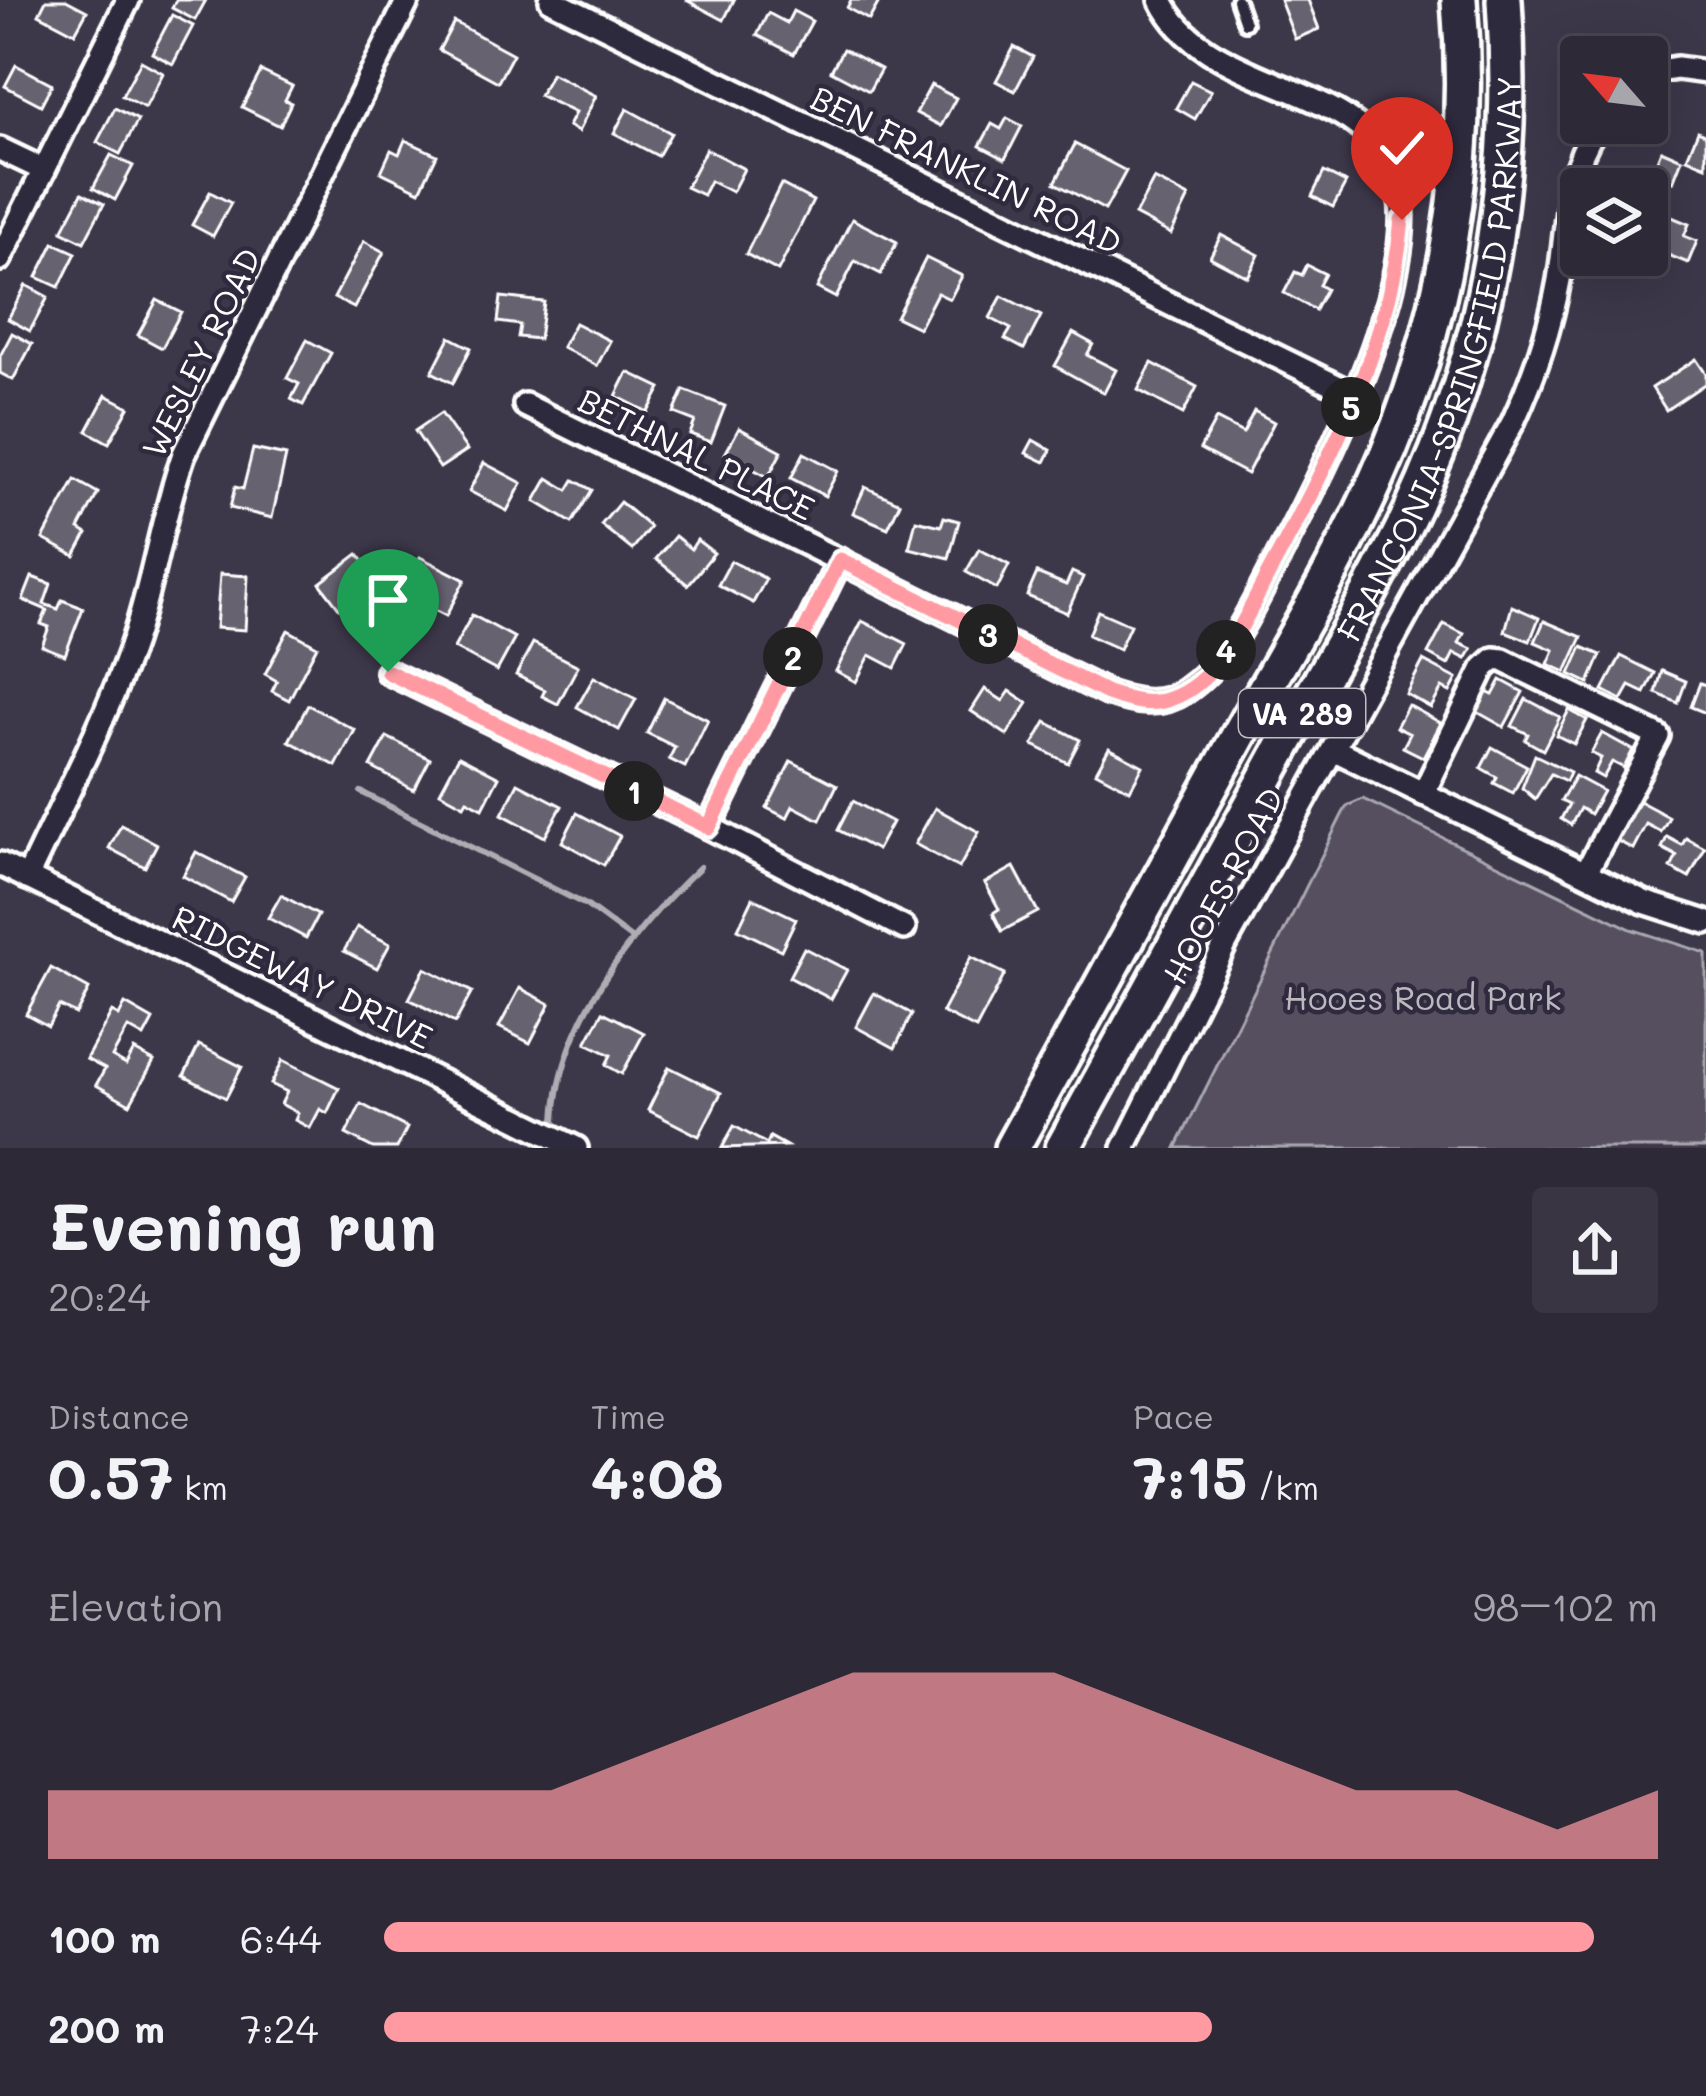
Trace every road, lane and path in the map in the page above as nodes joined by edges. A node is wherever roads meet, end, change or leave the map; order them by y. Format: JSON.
{"nodes":[{"id":1,"x":128,"y":0,"type":"edge"},
{"id":2,"x":408,"y":0,"type":"edge"},
{"id":3,"x":551,"y":0,"type":"edge"},
{"id":4,"x":1161,"y":0,"type":"edge"},
{"id":5,"x":1237,"y":0,"type":"edge"},
{"id":6,"x":1459,"y":0,"type":"edge"},
{"id":7,"x":1504,"y":0,"type":"edge"},
{"id":8,"x":1245,"y":23,"type":"dead end"},
{"id":9,"x":1668,"y":70,"type":"edge"},
{"id":10,"x":1706,"y":72,"type":"edge"},
{"id":11,"x":1586,"y":144,"type":"edge"},
{"id":12,"x":0,"y":149,"type":"edge"},
{"id":13,"x":44,"y":170,"type":"junction"},
{"id":14,"x":0,"y":259,"type":"edge"},
{"id":15,"x":1355,"y":395,"type":"junction"},
{"id":16,"x":525,"y":405,"type":"dead end"},
{"id":17,"x":840,"y":560,"type":"junction"},
{"id":18,"x":388,"y":672,"type":"dead end"},
{"id":19,"x":1333,"y":748,"type":"junction"},
{"id":20,"x":1423,"y":794,"type":"junction"},
{"id":21,"x":709,"y":827,"type":"junction"},
{"id":22,"x":0,"y":864,"type":"edge"},
{"id":23,"x":1586,"y":872,"type":"junction"},
{"id":24,"x":28,"y":878,"type":"junction"},
{"id":25,"x":1706,"y":922,"type":"edge"},
{"id":26,"x":904,"y":928,"type":"dead end"},
{"id":27,"x":576,"y":1148,"type":"edge"},
{"id":28,"x":1012,"y":1148,"type":"edge"},
{"id":29,"x":1063,"y":1148,"type":"edge"},
{"id":30,"x":1124,"y":1148,"type":"edge"}],
"edges":[{"from":1,"to":13,"type":"street"},
{"from":2,"to":24,"type":"street","name":"WESLEY ROAD"},
{"from":3,"to":15,"type":"street","name":"BEN FRANKLIN ROAD"},
{"from":4,"to":15,"type":"street","name":"BETHNAL PLACE"},
{"from":5,"to":8,"type":"lane"},
{"from":6,"to":28,"type":"main road","name":"FRANCONIA-SPRINGFIELD PARKWAY","number":"VA 289"},
{"from":7,"to":29,"type":"main road","name":"FRANCONIA-SPRINGFIELD PARKWAY","number":"VA 289"},
{"from":9,"to":10,"type":"street"},
{"from":11,"to":19,"type":"street","name":"HOOES ROAD"},
{"from":12,"to":13,"type":"street"},
{"from":13,"to":14,"type":"street"},
{"from":15,"to":17,"type":"street","name":"BETHNAL PLACE"},
{"from":16,"to":17,"type":"street","name":"BETHNAL PLACE"},
{"from":17,"to":21,"type":"street","name":"BETHNAL PLACE"},
{"from":18,"to":21,"type":"street"},
{"from":19,"to":20,"type":"street"},
{"from":19,"to":30,"type":"street","name":"HOOES ROAD"},
{"from":20,"to":23,"type":"street"},
{"from":20,"to":23,"type":"street"},
{"from":21,"to":26,"type":"street"},
{"from":22,"to":24,"type":"street","name":"RIDGEWAY DRIVE"},
{"from":23,"to":25,"type":"street"},
{"from":24,"to":27,"type":"street","name":"RIDGEWAY DRIVE"}]}
